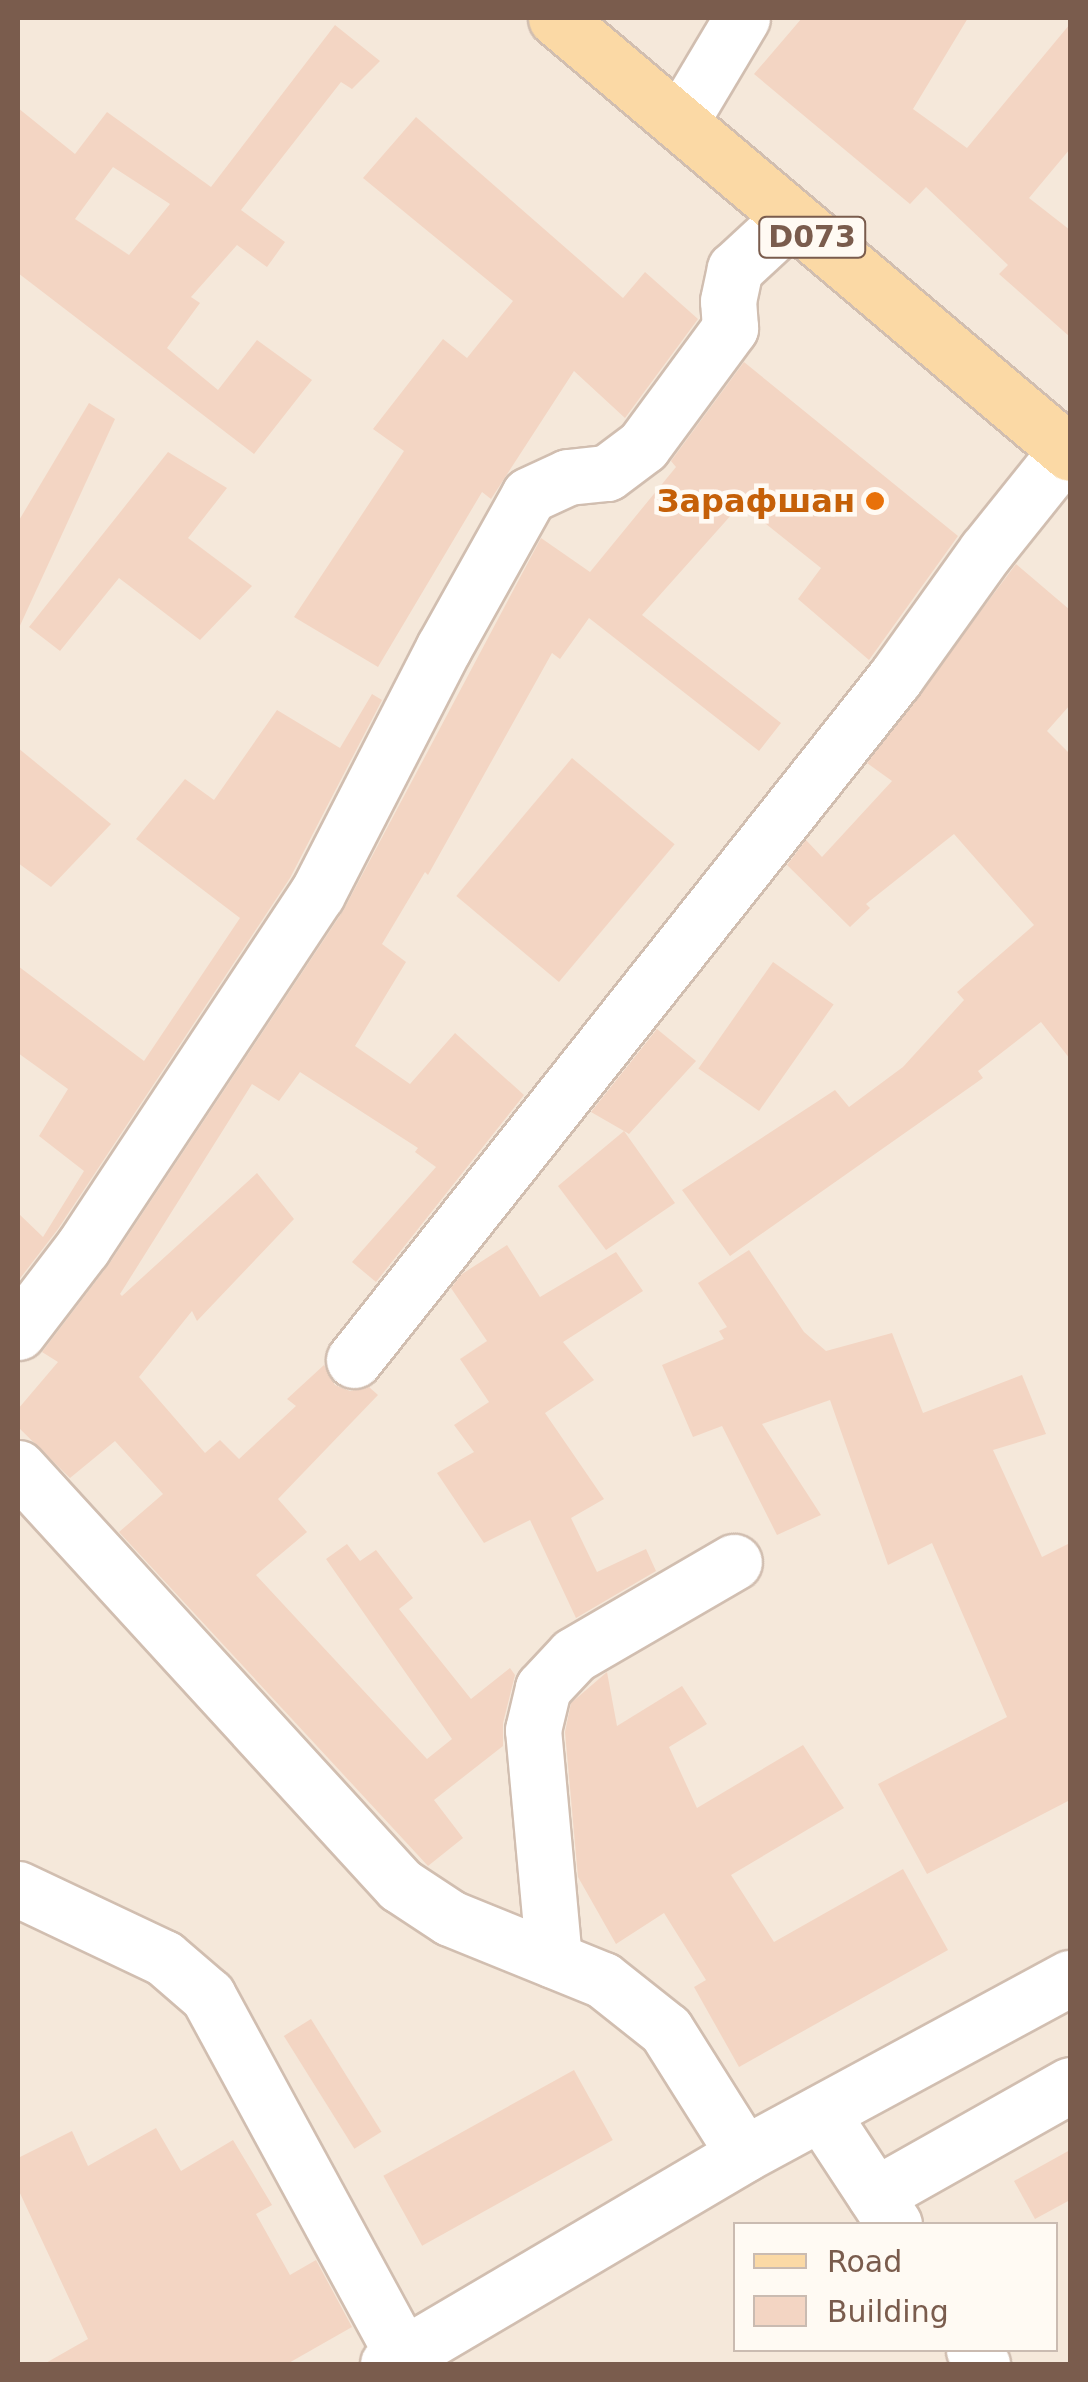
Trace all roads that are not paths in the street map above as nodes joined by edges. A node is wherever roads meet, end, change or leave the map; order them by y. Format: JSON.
{"nodes":[{"id":1,"x":556,"y":18,"type":"edge"},
{"id":2,"x":742,"y":18,"type":"edge"},
{"id":3,"x":680,"y":122,"type":"junction"},
{"id":4,"x":790,"y":218,"type":"junction"},
{"id":5,"x":1069,"y":452,"type":"edge"},
{"id":6,"x":18,"y":1332,"type":"edge"},
{"id":7,"x":354,"y":1360,"type":"dead end"},
{"id":8,"x":18,"y":1468,"type":"edge"},
{"id":9,"x":734,"y":1562,"type":"dead end"},
{"id":10,"x":18,"y":1889,"type":"edge"},
{"id":11,"x":554,"y":1960,"type":"junction"},
{"id":12,"x":1070,"y":1978,"type":"edge"},
{"id":13,"x":1070,"y":2084,"type":"edge"},
{"id":14,"x":821,"y":2113,"type":"junction"},
{"id":15,"x":744,"y":2154,"type":"junction"},
{"id":16,"x":884,"y":2210,"type":"edge"},
{"id":17,"x":395,"y":2360,"type":"edge"}],
"edges":[{"from":1,"to":3,"type":"main road","number":"D073"},
{"from":2,"to":3,"type":"street"},
{"from":3,"to":4,"type":"main road","number":"D073"},
{"from":4,"to":5,"type":"main road","number":"D073"},
{"from":4,"to":6,"type":"street"},
{"from":5,"to":7,"type":"street"},
{"from":8,"to":11,"type":"street"},
{"from":9,"to":11,"type":"street"},
{"from":10,"to":17,"type":"street"},
{"from":11,"to":15,"type":"street"},
{"from":12,"to":14,"type":"street"},
{"from":13,"to":16,"type":"street"},
{"from":14,"to":15,"type":"street"},
{"from":14,"to":16,"type":"street"},
{"from":15,"to":17,"type":"street"}]}
